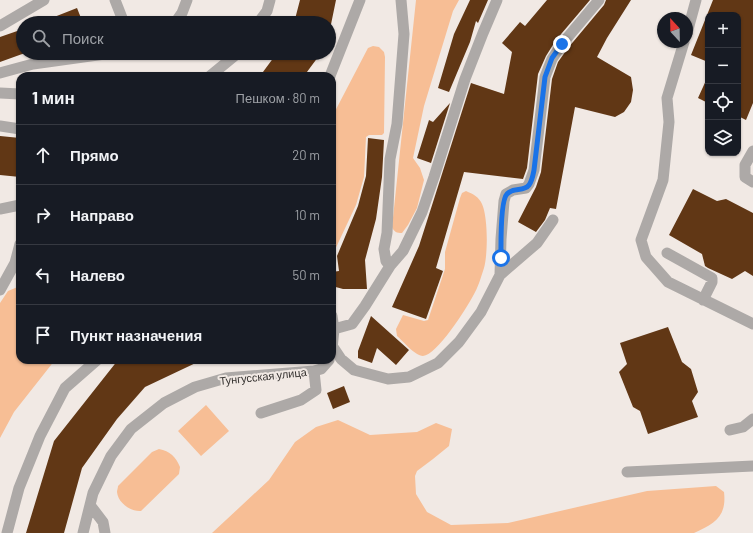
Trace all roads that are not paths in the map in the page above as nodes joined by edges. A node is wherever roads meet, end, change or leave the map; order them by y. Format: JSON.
{"nodes":[{"id":1,"x":44,"y":0,"type":"edge"},
{"id":2,"x":115,"y":0,"type":"edge"},
{"id":3,"x":187,"y":0,"type":"edge"},
{"id":4,"x":270,"y":0,"type":"edge"},
{"id":5,"x":360,"y":0,"type":"edge"},
{"id":6,"x":401,"y":0,"type":"edge"},
{"id":7,"x":497,"y":0,"type":"edge"},
{"id":8,"x":600,"y":0,"type":"edge"},
{"id":9,"x":696,"y":0,"type":"edge"},
{"id":10,"x":693,"y":12,"type":"edge"},
{"id":11,"x":17,"y":16,"type":"edge"},
{"id":12,"x":121,"y":16,"type":"edge"},
{"id":13,"x":180,"y":16,"type":"edge"},
{"id":14,"x":263,"y":16,"type":"edge"},
{"id":15,"x":16,"y":17,"type":"edge"},
{"id":16,"x":0,"y":26,"type":"edge"},
{"id":17,"x":682,"y":48,"type":"edge"},
{"id":18,"x":62,"y":60,"type":"edge"},
{"id":19,"x":229,"y":60,"type":"edge"},
{"id":20,"x":215,"y":72,"type":"edge"},
{"id":21,"x":332,"y":72,"type":"edge"},
{"id":22,"x":0,"y":73,"type":"edge"},
{"id":23,"x":0,"y":93,"type":"edge"},
{"id":24,"x":16,"y":94,"type":"edge"},
{"id":25,"x":0,"y":126,"type":"edge"},
{"id":26,"x":16,"y":128,"type":"edge"},
{"id":27,"x":753,"y":151,"type":"edge"},
{"id":28,"x":753,"y":182,"type":"edge"},
{"id":29,"x":16,"y":205,"type":"edge"},
{"id":30,"x":0,"y":209,"type":"edge"},
{"id":31,"x":553,"y":220,"type":"dead end"},
{"id":32,"x":667,"y":253,"type":"dead end"},
{"id":33,"x":16,"y":259,"type":"edge"},
{"id":34,"x":390,"y":266,"type":"junction"},
{"id":35,"x":500,"y":275,"type":"junction"},
{"id":36,"x":0,"y":290,"type":"edge"},
{"id":37,"x":703,"y":300,"type":"junction"},
{"id":38,"x":753,"y":324,"type":"edge"},
{"id":39,"x":336,"y":328,"type":"edge"},
{"id":40,"x":336,"y":353,"type":"edge"},
{"id":41,"x":92,"y":364,"type":"edge"},
{"id":42,"x":325,"y":364,"type":"edge"},
{"id":43,"x":314,"y":371,"type":"junction"},
{"id":44,"x":261,"y":413,"type":"dead end"},
{"id":45,"x":753,"y":419,"type":"edge"},
{"id":46,"x":730,"y":430,"type":"dead end"},
{"id":47,"x":753,"y":466,"type":"edge"},
{"id":48,"x":627,"y":472,"type":"dead end"},
{"id":49,"x":90,"y":505,"type":"junction"},
{"id":50,"x":7,"y":533,"type":"edge"},
{"id":51,"x":83,"y":533,"type":"edge"},
{"id":52,"x":105,"y":533,"type":"edge"}],
"edges":[{"from":1,"to":11,"type":"lane"},
{"from":2,"to":12,"type":"lane"},
{"from":3,"to":13,"type":"lane"},
{"from":4,"to":14,"type":"lane"},
{"from":5,"to":21,"type":"lane"},
{"from":6,"to":34,"type":"lane"},
{"from":7,"to":34,"type":"lane"},
{"from":8,"to":35,"type":"lane"},
{"from":9,"to":10,"type":"lane"},
{"from":15,"to":16,"type":"lane"},
{"from":17,"to":37,"type":"lane"},
{"from":18,"to":22,"type":"lane"},
{"from":19,"to":20,"type":"lane"},
{"from":23,"to":24,"type":"lane"},
{"from":25,"to":26,"type":"lane"},
{"from":27,"to":28,"type":"lane"},
{"from":29,"to":30,"type":"lane"},
{"from":31,"to":35,"type":"lane"},
{"from":32,"to":37,"type":"lane"},
{"from":33,"to":36,"type":"lane"},
{"from":34,"to":39,"type":"lane"},
{"from":35,"to":40,"type":"lane"},
{"from":37,"to":38,"type":"lane"},
{"from":41,"to":50,"type":"lane"},
{"from":42,"to":43,"type":"lane","name":"Тунгусская улица"},
{"from":43,"to":44,"type":"lane"},
{"from":43,"to":49,"type":"lane","name":"Тунгусская улица"},
{"from":45,"to":46,"type":"lane"},
{"from":47,"to":48,"type":"lane"},
{"from":49,"to":51,"type":"lane","name":"Тунгусская улица"},
{"from":49,"to":52,"type":"lane"}]}
